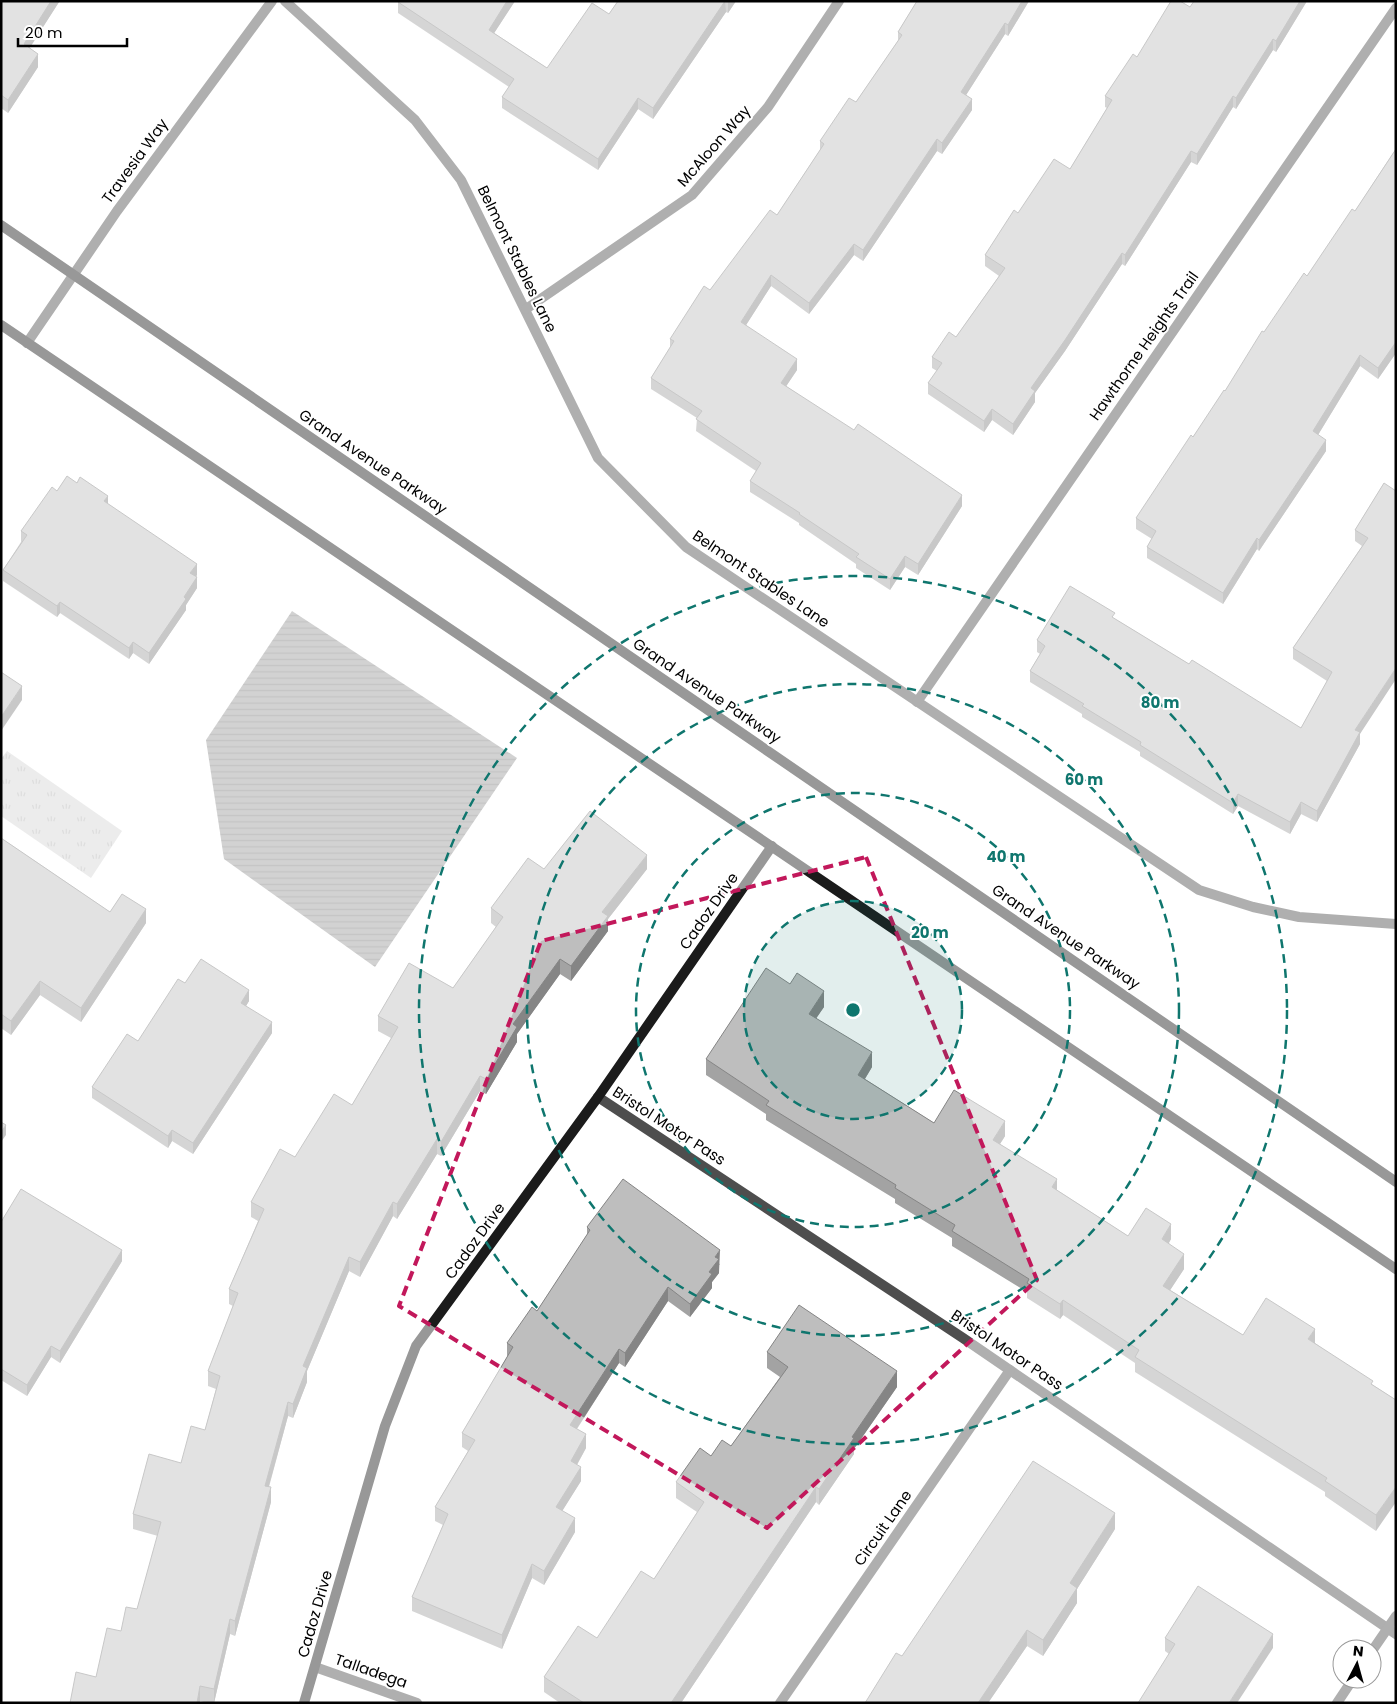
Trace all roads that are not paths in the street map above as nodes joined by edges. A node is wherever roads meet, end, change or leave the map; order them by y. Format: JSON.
{"nodes":[{"id":1,"x":272,"y":1,"type":"edge"},
{"id":2,"x":285,"y":1,"type":"edge"},
{"id":3,"x":839,"y":1,"type":"edge"},
{"id":4,"x":1396,"y":8,"type":"edge"},
{"id":5,"x":1,"y":225,"type":"edge"},
{"id":6,"x":73,"y":274,"type":"junction"},
{"id":7,"x":526,"y":309,"type":"junction"},
{"id":8,"x":1,"y":325,"type":"edge"},
{"id":9,"x":27,"y":343,"type":"junction"},
{"id":10,"x":917,"y":702,"type":"junction"},
{"id":11,"x":772,"y":846,"type":"junction"},
{"id":12,"x":1396,"y":924,"type":"edge"},
{"id":13,"x":598,"y":1097,"type":"junction"},
{"id":14,"x":1396,"y":1182,"type":"edge"},
{"id":15,"x":1396,"y":1269,"type":"edge"},
{"id":16,"x":1010,"y":1370,"type":"junction"},
{"id":17,"x":1396,"y":1616,"type":"edge"},
{"id":18,"x":1392,"y":1631,"type":"edge"},
{"id":19,"x":1382,"y":1641,"type":"edge"},
{"id":20,"x":316,"y":1667,"type":"junction"},
{"id":21,"x":1346,"y":1689,"type":"edge"},
{"id":22,"x":304,"y":1703,"type":"edge"},
{"id":23,"x":417,"y":1703,"type":"edge"},
{"id":24,"x":780,"y":1703,"type":"edge"},
{"id":25,"x":1337,"y":1703,"type":"edge"}],
"edges":[{"from":1,"to":6,"type":"street","name":"Travesia Way"},
{"from":2,"to":7,"type":"street","name":"Belmont Stables Lane"},
{"from":3,"to":7,"type":"street","name":"McAloon Way"},
{"from":4,"to":10,"type":"street","name":"Hawthorne Heights Trail"},
{"from":5,"to":6,"type":"street","name":"Grand Avenue Parkway"},
{"from":6,"to":9,"type":"street","name":"Travesia Way"},
{"from":6,"to":14,"type":"street","name":"Grand Avenue Parkway"},
{"from":7,"to":10,"type":"street","name":"Belmont Stables Lane"},
{"from":8,"to":9,"type":"street"},
{"from":9,"to":11,"type":"street"},
{"from":10,"to":12,"type":"street","name":"Belmont Stables Lane"},
{"from":11,"to":13,"type":"street","name":"Cadoz Drive"},
{"from":11,"to":15,"type":"street"},
{"from":13,"to":16,"type":"street","name":"Bristol Motor Pass"},
{"from":13,"to":20,"type":"street","name":"Cadoz Drive"},
{"from":16,"to":18,"type":"street","name":"Bristol Motor Pass"},
{"from":16,"to":24,"type":"street","name":"Circuit Lane"},
{"from":17,"to":18,"type":"street"},
{"from":18,"to":19,"type":"street"},
{"from":20,"to":22,"type":"street","name":"Cadoz Drive"},
{"from":20,"to":23,"type":"street","name":"Talladega"},
{"from":21,"to":25,"type":"street"}]}
